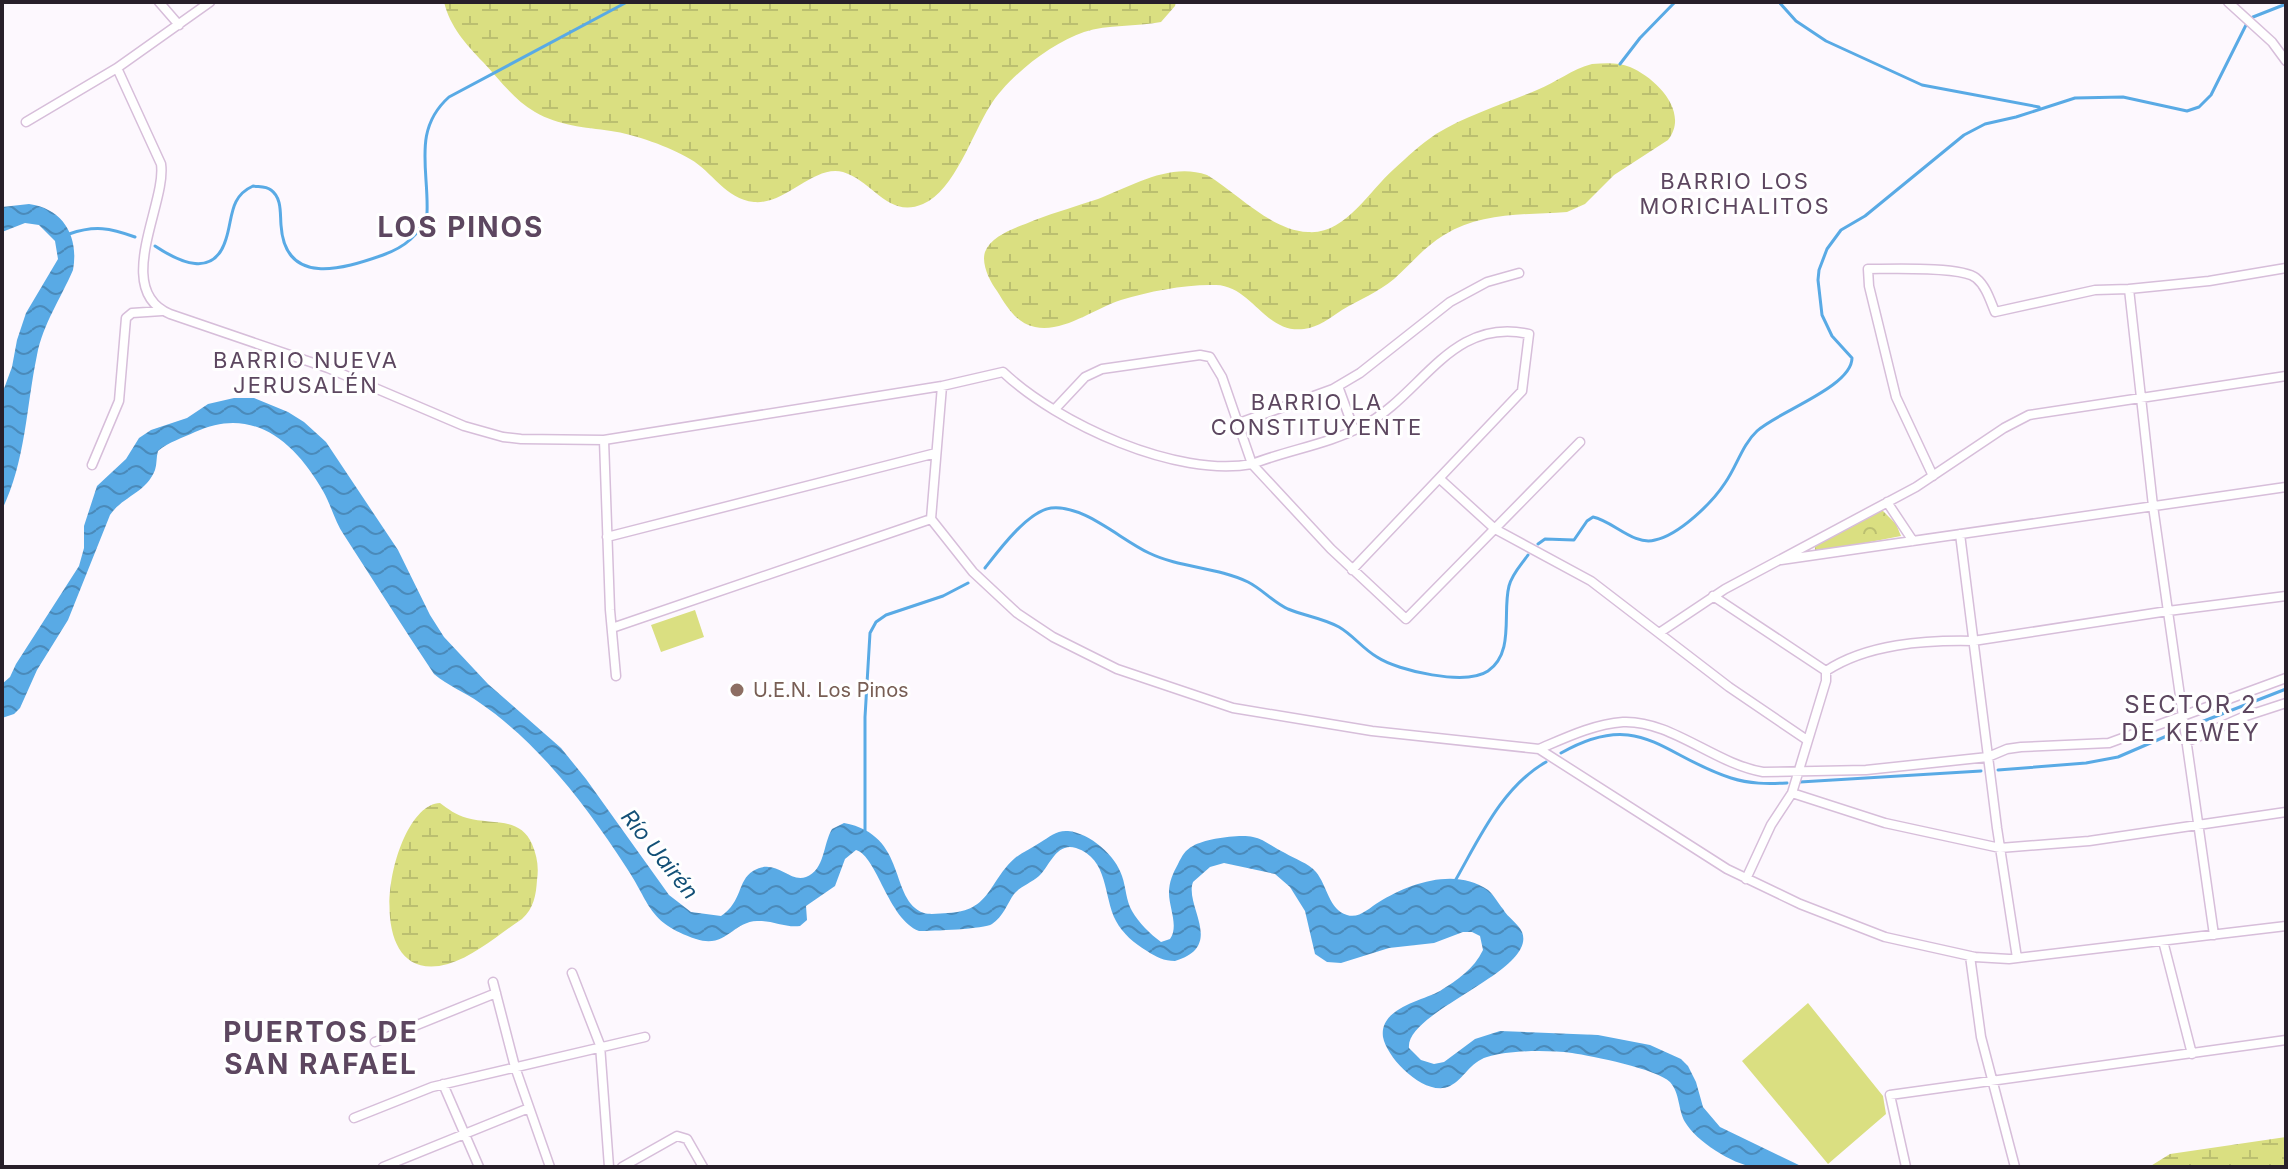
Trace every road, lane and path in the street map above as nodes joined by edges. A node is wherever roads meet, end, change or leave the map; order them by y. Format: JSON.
{"nodes":[{"id":1,"x":159,"y":2,"type":"edge"},
{"id":2,"x":210,"y":2,"type":"edge"},
{"id":3,"x":2228,"y":2,"type":"edge"},
{"id":4,"x":179,"y":25,"type":"junction"},
{"id":5,"x":2286,"y":61,"type":"edge"},
{"id":6,"x":117,"y":68,"type":"junction"},
{"id":7,"x":26,"y":122,"type":"dead end"},
{"id":8,"x":2286,"y":268,"type":"edge"},
{"id":9,"x":1519,"y":273,"type":"dead end"},
{"id":10,"x":2129,"y":289,"type":"junction"},
{"id":11,"x":163,"y":311,"type":"junction"},
{"id":12,"x":2286,"y":376,"type":"edge"},
{"id":13,"x":942,"y":386,"type":"junction"},
{"id":14,"x":1338,"y":386,"type":"junction"},
{"id":15,"x":2140,"y":399,"type":"junction"},
{"id":16,"x":1055,"y":409,"type":"junction"},
{"id":17,"x":1239,"y":423,"type":"junction"},
{"id":18,"x":1354,"y":430,"type":"junction"},
{"id":19,"x":604,"y":440,"type":"junction"},
{"id":20,"x":1580,"y":442,"type":"dead end"},
{"id":21,"x":936,"y":453,"type":"junction"},
{"id":22,"x":1252,"y":464,"type":"junction"},
{"id":23,"x":92,"y":465,"type":"dead end"},
{"id":24,"x":1933,"y":476,"type":"junction"},
{"id":25,"x":1440,"y":479,"type":"junction"},
{"id":26,"x":2286,"y":487,"type":"edge"},
{"id":27,"x":1887,"y":502,"type":"junction"},
{"id":28,"x":2153,"y":506,"type":"junction"},
{"id":29,"x":931,"y":519,"type":"junction"},
{"id":30,"x":1495,"y":529,"type":"junction"},
{"id":31,"x":1960,"y":534,"type":"junction"},
{"id":32,"x":607,"y":537,"type":"junction"},
{"id":33,"x":1913,"y":541,"type":"junction"},
{"id":34,"x":1776,"y":560,"type":"junction"},
{"id":35,"x":1352,"y":570,"type":"junction"},
{"id":36,"x":1713,"y":596,"type":"junction"},
{"id":37,"x":2286,"y":596,"type":"edge"},
{"id":38,"x":2168,"y":611,"type":"junction"},
{"id":39,"x":612,"y":628,"type":"junction"},
{"id":40,"x":1659,"y":633,"type":"junction"},
{"id":41,"x":1973,"y":641,"type":"junction"},
{"id":42,"x":1826,"y":671,"type":"junction"},
{"id":43,"x":616,"y":676,"type":"dead end"},
{"id":44,"x":2286,"y":678,"type":"edge"},
{"id":45,"x":2286,"y":703,"type":"edge"},
{"id":46,"x":2182,"y":716,"type":"junction"},
{"id":47,"x":1807,"y":740,"type":"junction"},
{"id":48,"x":2186,"y":742,"type":"junction"},
{"id":49,"x":1539,"y":749,"type":"junction"},
{"id":50,"x":1988,"y":757,"type":"junction"},
{"id":51,"x":1797,"y":772,"type":"junction"},
{"id":52,"x":1792,"y":793,"type":"junction"},
{"id":53,"x":2286,"y":812,"type":"edge"},
{"id":54,"x":2198,"y":826,"type":"junction"},
{"id":55,"x":2000,"y":848,"type":"junction"},
{"id":56,"x":1746,"y":879,"type":"junction"},
{"id":57,"x":2286,"y":926,"type":"edge"},
{"id":58,"x":2214,"y":935,"type":"junction"},
{"id":59,"x":2163,"y":941,"type":"junction"},
{"id":60,"x":1970,"y":956,"type":"junction"},
{"id":61,"x":2017,"y":958,"type":"junction"},
{"id":62,"x":572,"y":973,"type":"dead end"},
{"id":63,"x":493,"y":982,"type":"dead end"},
{"id":64,"x":496,"y":993,"type":"junction"},
{"id":65,"x":645,"y":1037,"type":"dead end"},
{"id":66,"x":2286,"y":1040,"type":"edge"},
{"id":67,"x":375,"y":1042,"type":"dead end"},
{"id":68,"x":601,"y":1048,"type":"junction"},
{"id":69,"x":2192,"y":1054,"type":"junction"},
{"id":70,"x":515,"y":1067,"type":"junction"},
{"id":71,"x":1992,"y":1083,"type":"junction"},
{"id":72,"x":443,"y":1084,"type":"junction"},
{"id":73,"x":529,"y":1108,"type":"junction"},
{"id":74,"x":354,"y":1118,"type":"dead end"},
{"id":75,"x":465,"y":1135,"type":"junction"},
{"id":76,"x":383,"y":1167,"type":"edge"},
{"id":77,"x":479,"y":1167,"type":"edge"},
{"id":78,"x":550,"y":1167,"type":"edge"},
{"id":79,"x":609,"y":1167,"type":"edge"},
{"id":80,"x":622,"y":1167,"type":"edge"},
{"id":81,"x":703,"y":1167,"type":"edge"},
{"id":82,"x":1906,"y":1167,"type":"edge"},
{"id":83,"x":2015,"y":1167,"type":"edge"}],
"edges":[{"from":1,"to":4,"type":"street"},
{"from":2,"to":4,"type":"street"},
{"from":3,"to":5,"type":"street"},
{"from":4,"to":6,"type":"street"},
{"from":6,"to":7,"type":"street"},
{"from":6,"to":11,"type":"street"},
{"from":8,"to":10,"type":"street"},
{"from":9,"to":14,"type":"street"},
{"from":10,"to":15,"type":"street"},
{"from":10,"to":24,"type":"street"},
{"from":11,"to":19,"type":"street"},
{"from":11,"to":23,"type":"street"},
{"from":12,"to":15,"type":"street"},
{"from":13,"to":16,"type":"street"},
{"from":13,"to":19,"type":"street"},
{"from":13,"to":21,"type":"street"},
{"from":14,"to":17,"type":"street"},
{"from":14,"to":18,"type":"street"},
{"from":15,"to":24,"type":"street"},
{"from":15,"to":28,"type":"street"},
{"from":16,"to":17,"type":"street"},
{"from":16,"to":22,"type":"street"},
{"from":17,"to":22,"type":"street"},
{"from":18,"to":22,"type":"street"},
{"from":18,"to":25,"type":"street"},
{"from":19,"to":32,"type":"street"},
{"from":20,"to":30,"type":"street"},
{"from":21,"to":29,"type":"street"},
{"from":21,"to":32,"type":"street"},
{"from":22,"to":35,"type":"street"},
{"from":24,"to":27,"type":"street"},
{"from":25,"to":30,"type":"street"},
{"from":25,"to":35,"type":"street"},
{"from":26,"to":28,"type":"street"},
{"from":27,"to":33,"type":"street"},
{"from":27,"to":34,"type":"street"},
{"from":28,"to":31,"type":"street"},
{"from":28,"to":38,"type":"street"},
{"from":29,"to":39,"type":"street"},
{"from":29,"to":49,"type":"street"},
{"from":30,"to":35,"type":"street"},
{"from":30,"to":40,"type":"street"},
{"from":31,"to":33,"type":"street"},
{"from":31,"to":41,"type":"street"},
{"from":32,"to":39,"type":"street"},
{"from":33,"to":34,"type":"street"},
{"from":34,"to":36,"type":"street"},
{"from":36,"to":40,"type":"street"},
{"from":36,"to":42,"type":"street"},
{"from":37,"to":38,"type":"street"},
{"from":38,"to":41,"type":"street"},
{"from":38,"to":46,"type":"street"},
{"from":39,"to":43,"type":"street"},
{"from":40,"to":47,"type":"street"},
{"from":41,"to":42,"type":"street"},
{"from":41,"to":50,"type":"street"},
{"from":42,"to":47,"type":"street"},
{"from":44,"to":46,"type":"street"},
{"from":45,"to":48,"type":"street"},
{"from":46,"to":48,"type":"street"},
{"from":46,"to":50,"type":"street"},
{"from":47,"to":51,"type":"street"},
{"from":48,"to":54,"type":"street"},
{"from":49,"to":51,"type":"street"},
{"from":49,"to":56,"type":"street"},
{"from":50,"to":51,"type":"street"},
{"from":50,"to":55,"type":"street"},
{"from":51,"to":52,"type":"street"},
{"from":52,"to":55,"type":"street"},
{"from":52,"to":56,"type":"street"},
{"from":53,"to":54,"type":"street"},
{"from":54,"to":55,"type":"street"},
{"from":54,"to":58,"type":"street"},
{"from":55,"to":61,"type":"street"},
{"from":56,"to":60,"type":"street"},
{"from":57,"to":58,"type":"street"},
{"from":58,"to":59,"type":"street"},
{"from":59,"to":61,"type":"street"},
{"from":59,"to":69,"type":"street"},
{"from":60,"to":61,"type":"street"},
{"from":60,"to":71,"type":"street"},
{"from":62,"to":68,"type":"street"},
{"from":63,"to":64,"type":"street"},
{"from":64,"to":67,"type":"street"},
{"from":64,"to":70,"type":"street"},
{"from":65,"to":68,"type":"street"},
{"from":66,"to":69,"type":"street"},
{"from":68,"to":70,"type":"street"},
{"from":68,"to":79,"type":"street"},
{"from":69,"to":71,"type":"street"},
{"from":70,"to":72,"type":"street"},
{"from":70,"to":73,"type":"street"},
{"from":71,"to":82,"type":"street"},
{"from":71,"to":83,"type":"street"},
{"from":72,"to":74,"type":"street"},
{"from":72,"to":75,"type":"street"},
{"from":73,"to":75,"type":"street"},
{"from":73,"to":78,"type":"street"},
{"from":75,"to":76,"type":"street"},
{"from":75,"to":77,"type":"street"},
{"from":80,"to":81,"type":"street"}]}
